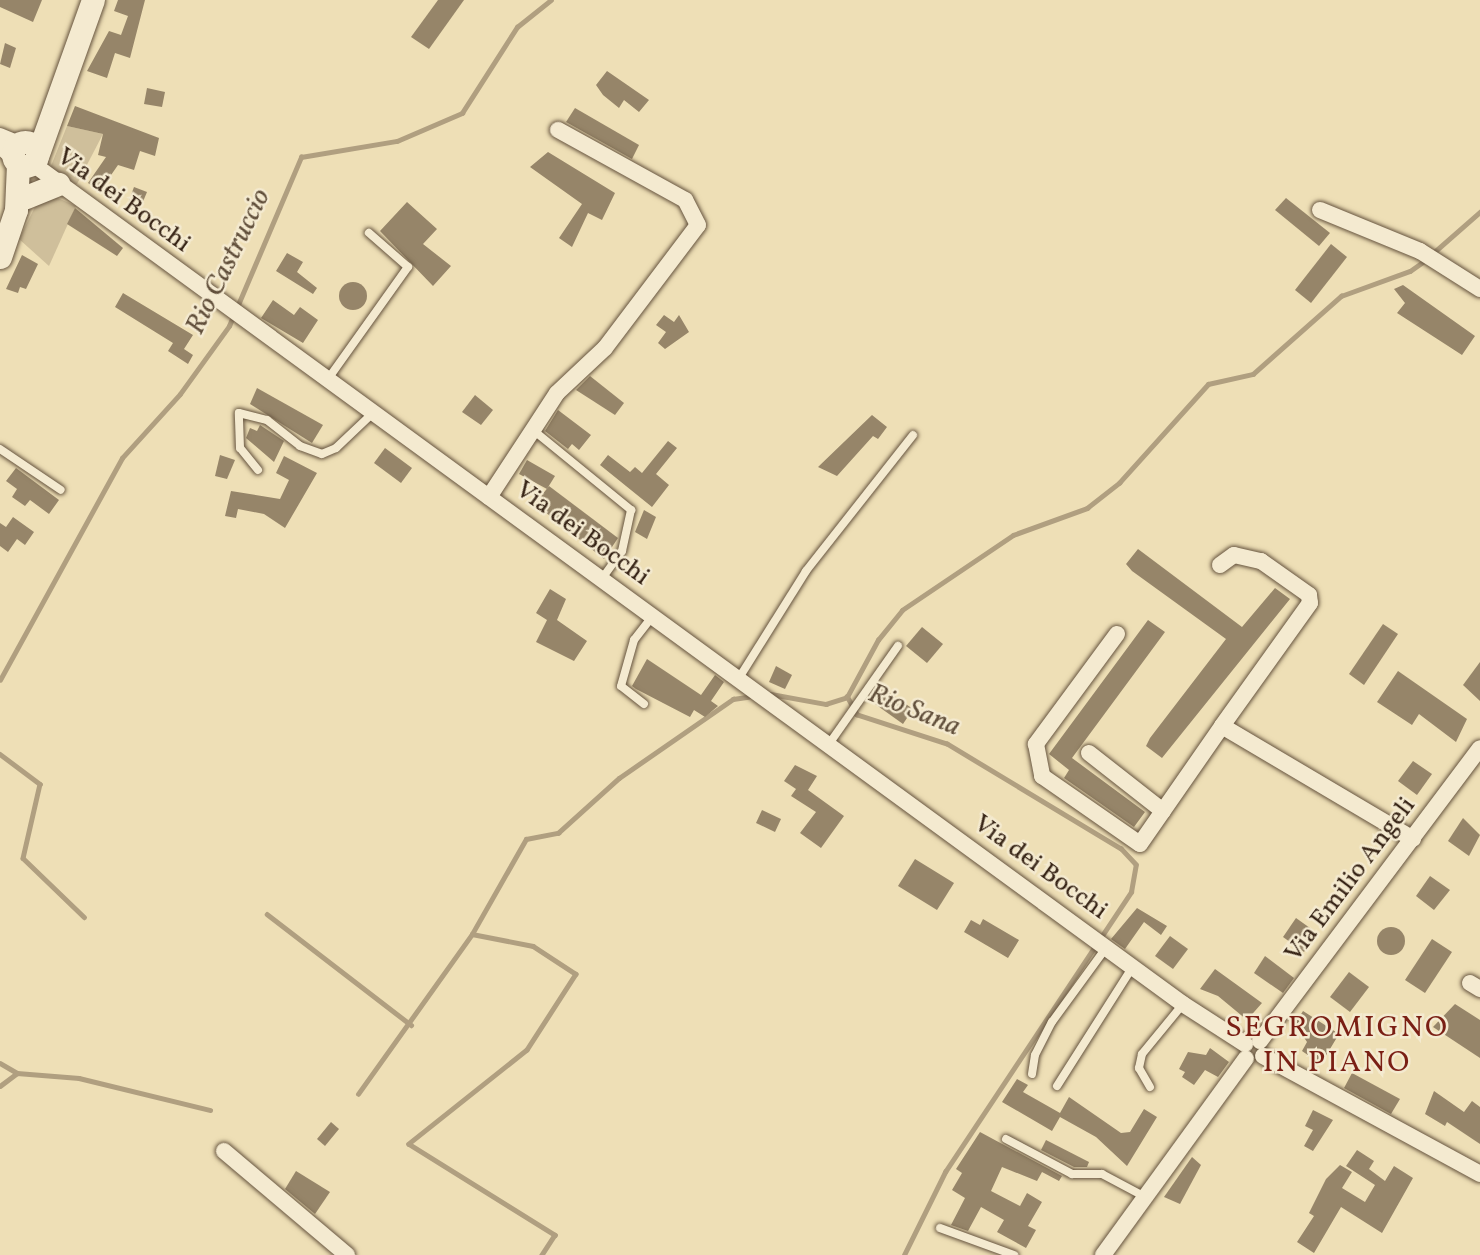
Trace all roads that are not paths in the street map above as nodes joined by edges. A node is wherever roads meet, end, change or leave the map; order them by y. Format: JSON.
{"nodes":[{"id":1,"x":93,"y":0,"type":"edge"},
{"id":2,"x":558,"y":130,"type":"dead end"},
{"id":3,"x":19,"y":153,"type":"edge"},
{"id":4,"x":58,"y":184,"type":"junction"},
{"id":5,"x":21,"y":203,"type":"junction"},
{"id":6,"x":1320,"y":210,"type":"dead end"},
{"id":7,"x":369,"y":233,"type":"dead end"},
{"id":8,"x":0,"y":257,"type":"edge"},
{"id":9,"x":1480,"y":289,"type":"edge"},
{"id":10,"x":327,"y":380,"type":"junction"},
{"id":11,"x":373,"y":413,"type":"junction"},
{"id":12,"x":533,"y":430,"type":"junction"},
{"id":13,"x":913,"y":435,"type":"dead end"},
{"id":14,"x":0,"y":449,"type":"edge"},
{"id":15,"x":258,"y":470,"type":"dead end"},
{"id":16,"x":61,"y":490,"type":"dead end"},
{"id":17,"x":489,"y":498,"type":"junction"},
{"id":18,"x":1220,"y":565,"type":"dead end"},
{"id":19,"x":602,"y":579,"type":"junction"},
{"id":20,"x":653,"y":616,"type":"junction"},
{"id":21,"x":1117,"y":634,"type":"dead end"},
{"id":22,"x":898,"y":646,"type":"dead end"},
{"id":23,"x":739,"y":678,"type":"junction"},
{"id":24,"x":644,"y":704,"type":"dead end"},
{"id":25,"x":1222,"y":726,"type":"junction"},
{"id":26,"x":829,"y":744,"type":"junction"},
{"id":27,"x":1480,"y":748,"type":"edge"},
{"id":28,"x":1089,"y":753,"type":"dead end"},
{"id":29,"x":1163,"y":811,"type":"junction"},
{"id":30,"x":1413,"y":839,"type":"junction"},
{"id":31,"x":1104,"y":946,"type":"junction"},
{"id":32,"x":1132,"y":968,"type":"junction"},
{"id":33,"x":1183,"y":1004,"type":"junction"},
{"id":34,"x":1254,"y":1050,"type":"junction"},
{"id":35,"x":1032,"y":1074,"type":"dead end"},
{"id":36,"x":1057,"y":1086,"type":"dead end"},
{"id":37,"x":1150,"y":1087,"type":"dead end"},
{"id":38,"x":1006,"y":1139,"type":"dead end"},
{"id":39,"x":224,"y":1151,"type":"dead end"},
{"id":40,"x":1480,"y":1174,"type":"edge"},
{"id":41,"x":1145,"y":1197,"type":"junction"},
{"id":42,"x":940,"y":1228,"type":"dead end"},
{"id":43,"x":347,"y":1255,"type":"edge"},
{"id":44,"x":1014,"y":1255,"type":"edge"},
{"id":45,"x":1103,"y":1255,"type":"edge"}],
"edges":[{"from":1,"to":3,"type":"street"},
{"from":2,"to":12,"type":"street"},
{"from":3,"to":4,"type":"street","name":"Via dei Bocchi"},
{"from":3,"to":5,"type":"street"},
{"from":4,"to":5,"type":"street"},
{"from":4,"to":10,"type":"street","name":"Via dei Bocchi"},
{"from":5,"to":8,"type":"street"},
{"from":6,"to":9,"type":"street"},
{"from":7,"to":10,"type":"lane"},
{"from":10,"to":11,"type":"street","name":"Via dei Bocchi"},
{"from":11,"to":15,"type":"lane"},
{"from":11,"to":17,"type":"street","name":"Via dei Bocchi"},
{"from":12,"to":17,"type":"street"},
{"from":12,"to":19,"type":"lane"},
{"from":13,"to":23,"type":"lane"},
{"from":14,"to":16,"type":"lane"},
{"from":17,"to":19,"type":"street","name":"Via dei Bocchi"},
{"from":18,"to":25,"type":"street"},
{"from":19,"to":20,"type":"street","name":"Via dei Bocchi"},
{"from":20,"to":23,"type":"street","name":"Via dei Bocchi"},
{"from":20,"to":24,"type":"lane"},
{"from":21,"to":29,"type":"street"},
{"from":22,"to":26,"type":"lane"},
{"from":23,"to":26,"type":"street","name":"Via dei Bocchi"},
{"from":25,"to":29,"type":"street"},
{"from":25,"to":30,"type":"street"},
{"from":26,"to":31,"type":"street","name":"Via dei Bocchi"},
{"from":27,"to":30,"type":"street","name":"Via Emilio Angeli"},
{"from":28,"to":29,"type":"street"},
{"from":30,"to":34,"type":"street","name":"Via Emilio Angeli"},
{"from":31,"to":32,"type":"street","name":"Via dei Bocchi"},
{"from":31,"to":35,"type":"lane"},
{"from":32,"to":33,"type":"street","name":"Via dei Bocchi"},
{"from":32,"to":36,"type":"lane"},
{"from":33,"to":34,"type":"street","name":"Via dei Bocchi"},
{"from":33,"to":37,"type":"lane"},
{"from":34,"to":40,"type":"street","name":"Via dei Bocchi"},
{"from":34,"to":41,"type":"street","name":"Via Emilio Angeli"},
{"from":38,"to":41,"type":"lane"},
{"from":39,"to":43,"type":"street"},
{"from":41,"to":45,"type":"street","name":"Via Emilio Angeli"},
{"from":42,"to":44,"type":"lane"}]}
